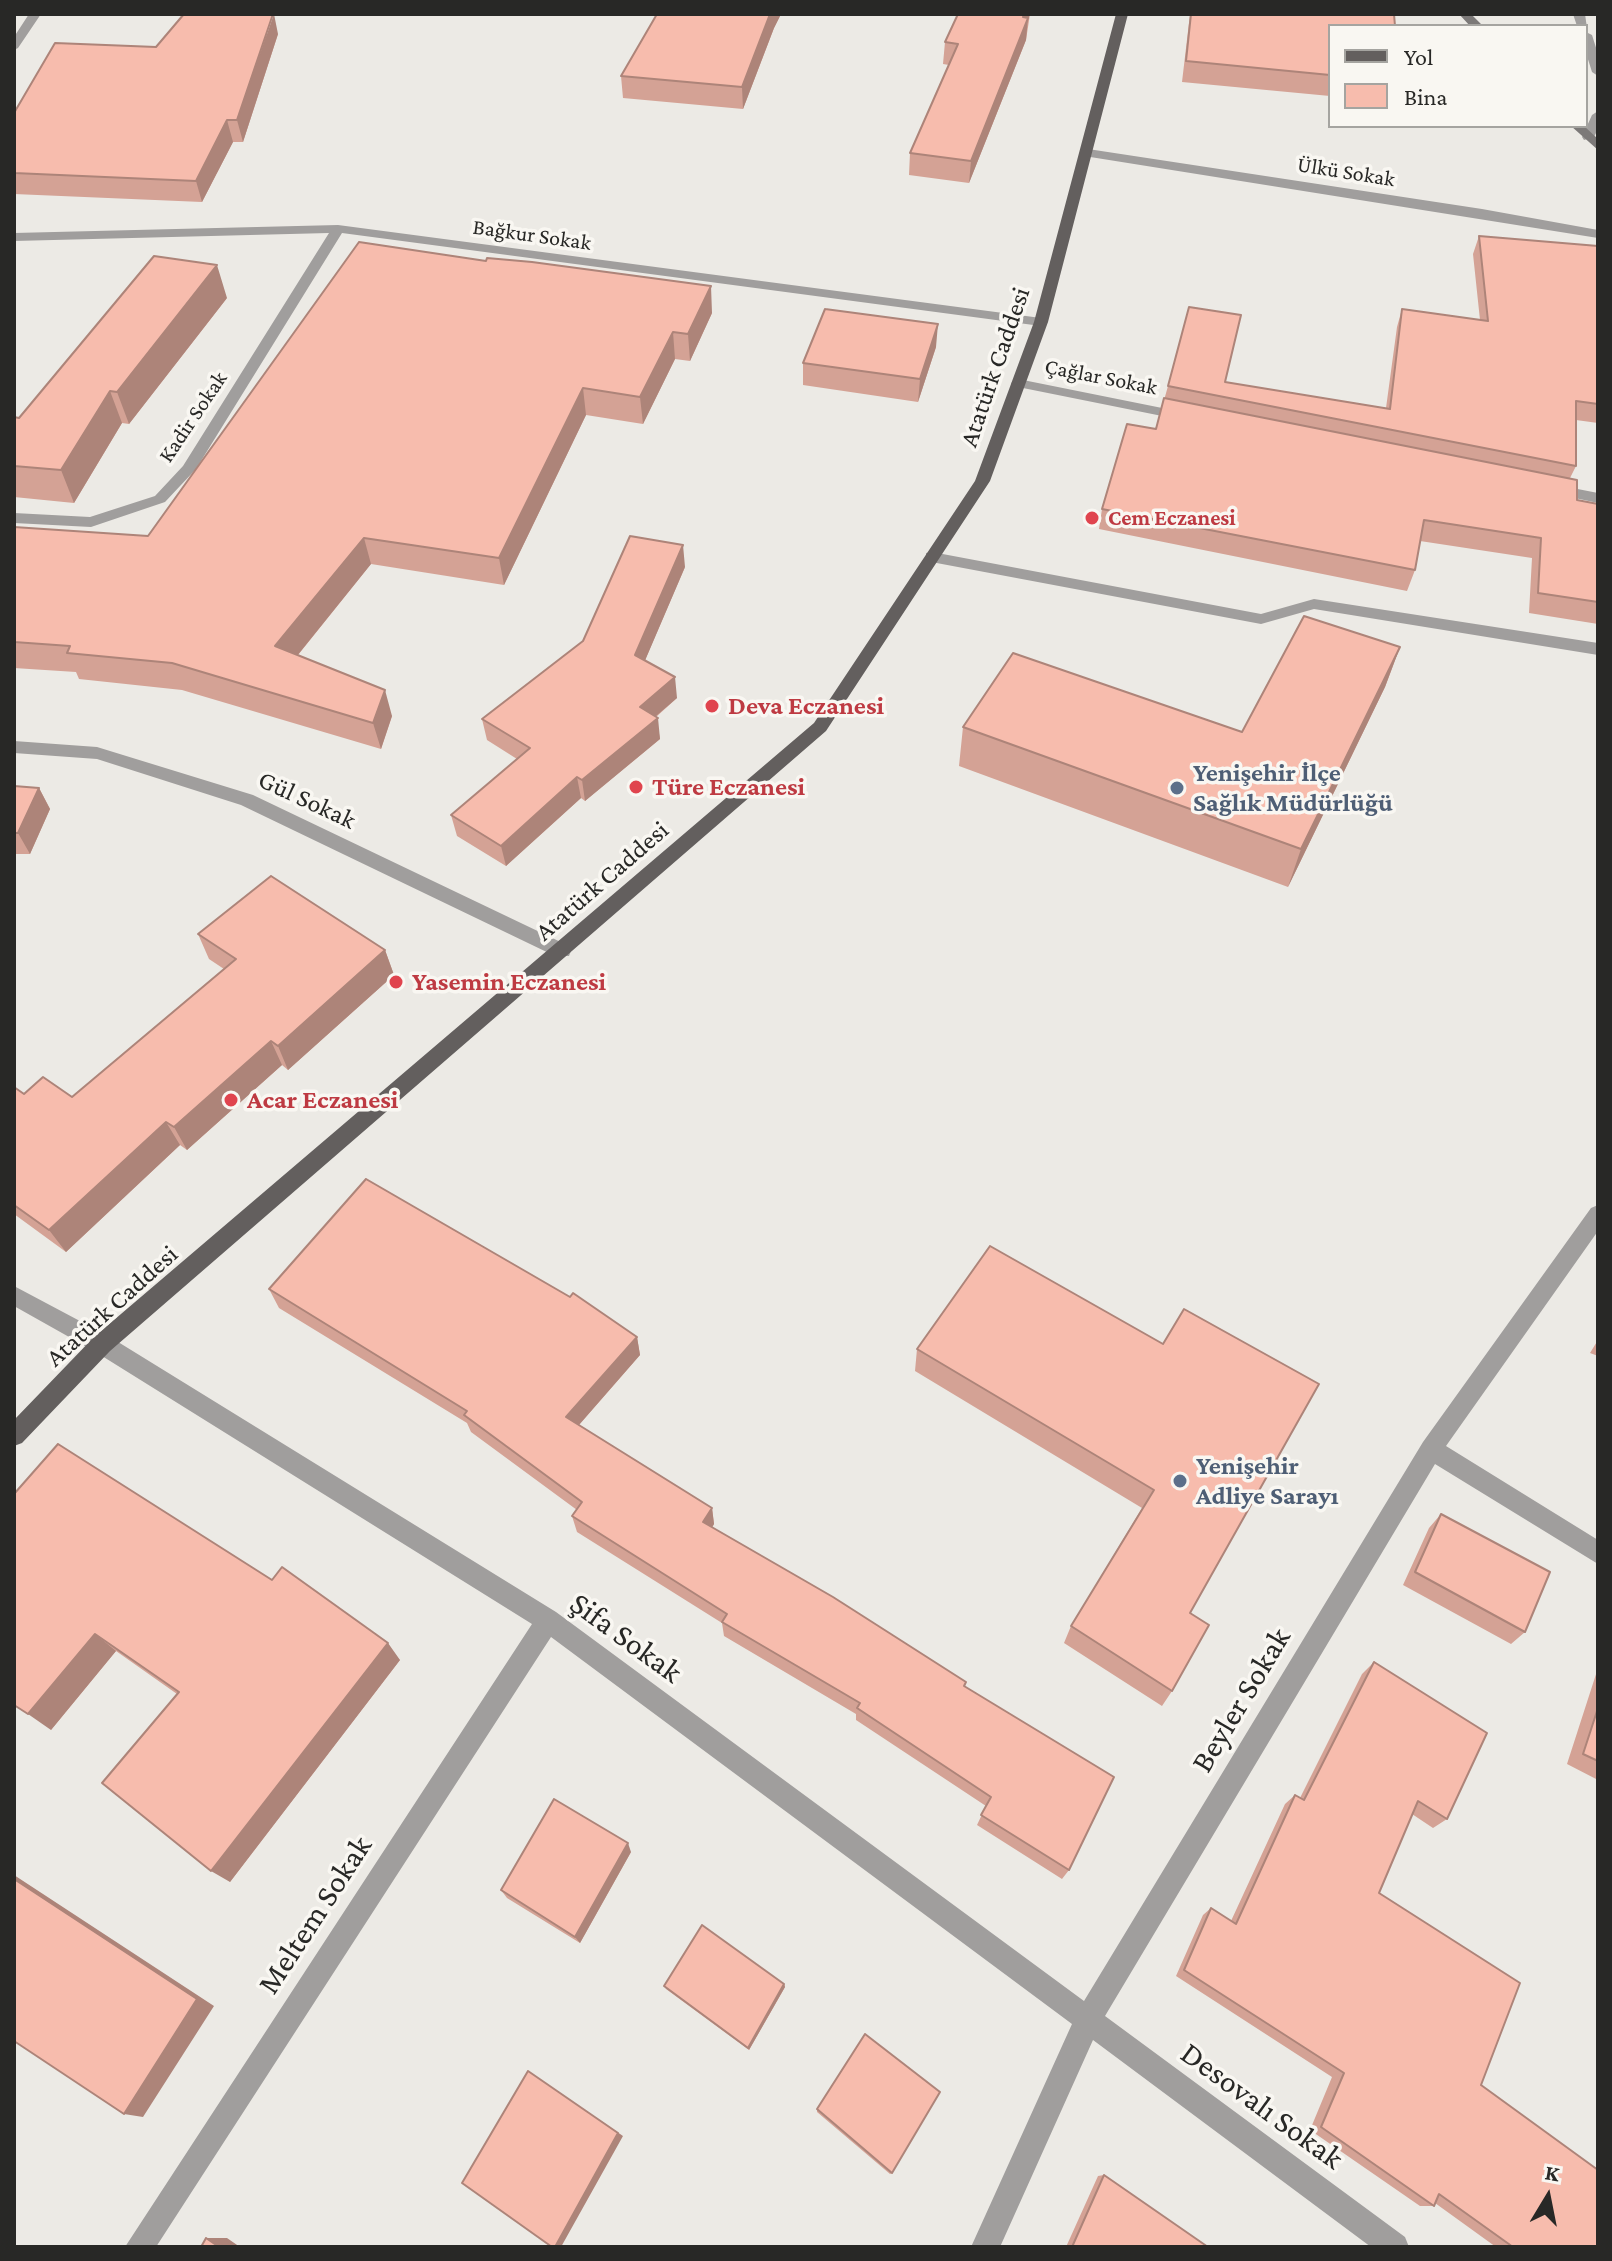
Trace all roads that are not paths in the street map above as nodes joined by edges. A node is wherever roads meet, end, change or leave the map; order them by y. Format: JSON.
{"nodes":[{"id":1,"x":35,"y":14,"type":"edge"},
{"id":2,"x":1122,"y":14,"type":"edge"},
{"id":3,"x":1588,"y":41,"type":"edge"},
{"id":4,"x":14,"y":46,"type":"edge"},
{"id":5,"x":1598,"y":72,"type":"edge"},
{"id":6,"x":1598,"y":115,"type":"edge"},
{"id":7,"x":1593,"y":141,"type":"edge"},
{"id":8,"x":1088,"y":153,"type":"junction"},
{"id":9,"x":338,"y":229,"type":"junction"},
{"id":10,"x":1598,"y":234,"type":"edge"},
{"id":11,"x":14,"y":237,"type":"edge"},
{"id":12,"x":1041,"y":322,"type":"junction"},
{"id":13,"x":1018,"y":383,"type":"junction"},
{"id":14,"x":1206,"y":421,"type":"edge"},
{"id":15,"x":1535,"y":486,"type":"edge"},
{"id":16,"x":1598,"y":498,"type":"edge"},
{"id":17,"x":14,"y":518,"type":"edge"},
{"id":18,"x":932,"y":557,"type":"junction"},
{"id":19,"x":1598,"y":649,"type":"edge"},
{"id":20,"x":14,"y":747,"type":"edge"},
{"id":21,"x":562,"y":951,"type":"junction"},
{"id":22,"x":1598,"y":1214,"type":"edge"},
{"id":23,"x":14,"y":1295,"type":"edge"},
{"id":24,"x":102,"y":1344,"type":"junction"},
{"id":25,"x":14,"y":1436,"type":"edge"},
{"id":26,"x":1431,"y":1449,"type":"junction"},
{"id":27,"x":1598,"y":1553,"type":"edge"},
{"id":28,"x":548,"y":1620,"type":"junction"},
{"id":29,"x":1088,"y":2020,"type":"junction"},
{"id":30,"x":139,"y":2247,"type":"edge"},
{"id":31,"x":985,"y":2247,"type":"edge"},
{"id":32,"x":1395,"y":2247,"type":"edge"}],
"edges":[{"from":1,"to":4,"type":"street"},
{"from":2,"to":8,"type":"main road","name":"Atatürk Caddesi"},
{"from":3,"to":5,"type":"street"},
{"from":6,"to":7,"type":"street"},
{"from":8,"to":10,"type":"street","name":"Ülkü Sokak"},
{"from":8,"to":12,"type":"main road","name":"Atatürk Caddesi"},
{"from":9,"to":11,"type":"street","name":"Bağkur Sokak"},
{"from":9,"to":12,"type":"street","name":"Bağkur Sokak"},
{"from":9,"to":17,"type":"street","name":"Kadir Sokak"},
{"from":12,"to":13,"type":"main road","name":"Atatürk Caddesi"},
{"from":13,"to":14,"type":"street","name":"Çağlar Sokak"},
{"from":13,"to":18,"type":"main road","name":"Atatürk Caddesi"},
{"from":15,"to":16,"type":"street"},
{"from":18,"to":19,"type":"street"},
{"from":18,"to":21,"type":"main road","name":"Atatürk Caddesi"},
{"from":20,"to":21,"type":"street","name":"Gül Sokak"},
{"from":21,"to":24,"type":"main road","name":"Atatürk Caddesi"},
{"from":22,"to":26,"type":"street","name":"Beyler Sokak"},
{"from":23,"to":24,"type":"street","name":"Şifa Sokak"},
{"from":24,"to":25,"type":"main road","name":"Atatürk Caddesi"},
{"from":24,"to":28,"type":"street","name":"Şifa Sokak"},
{"from":26,"to":27,"type":"street"},
{"from":26,"to":29,"type":"street","name":"Beyler Sokak"},
{"from":28,"to":29,"type":"street","name":"Şifa Sokak"},
{"from":28,"to":30,"type":"street","name":"Meltem Sokak"},
{"from":29,"to":31,"type":"street","name":"Beyler Sokak"},
{"from":29,"to":32,"type":"street","name":"Desovalı Sokak"}]}
